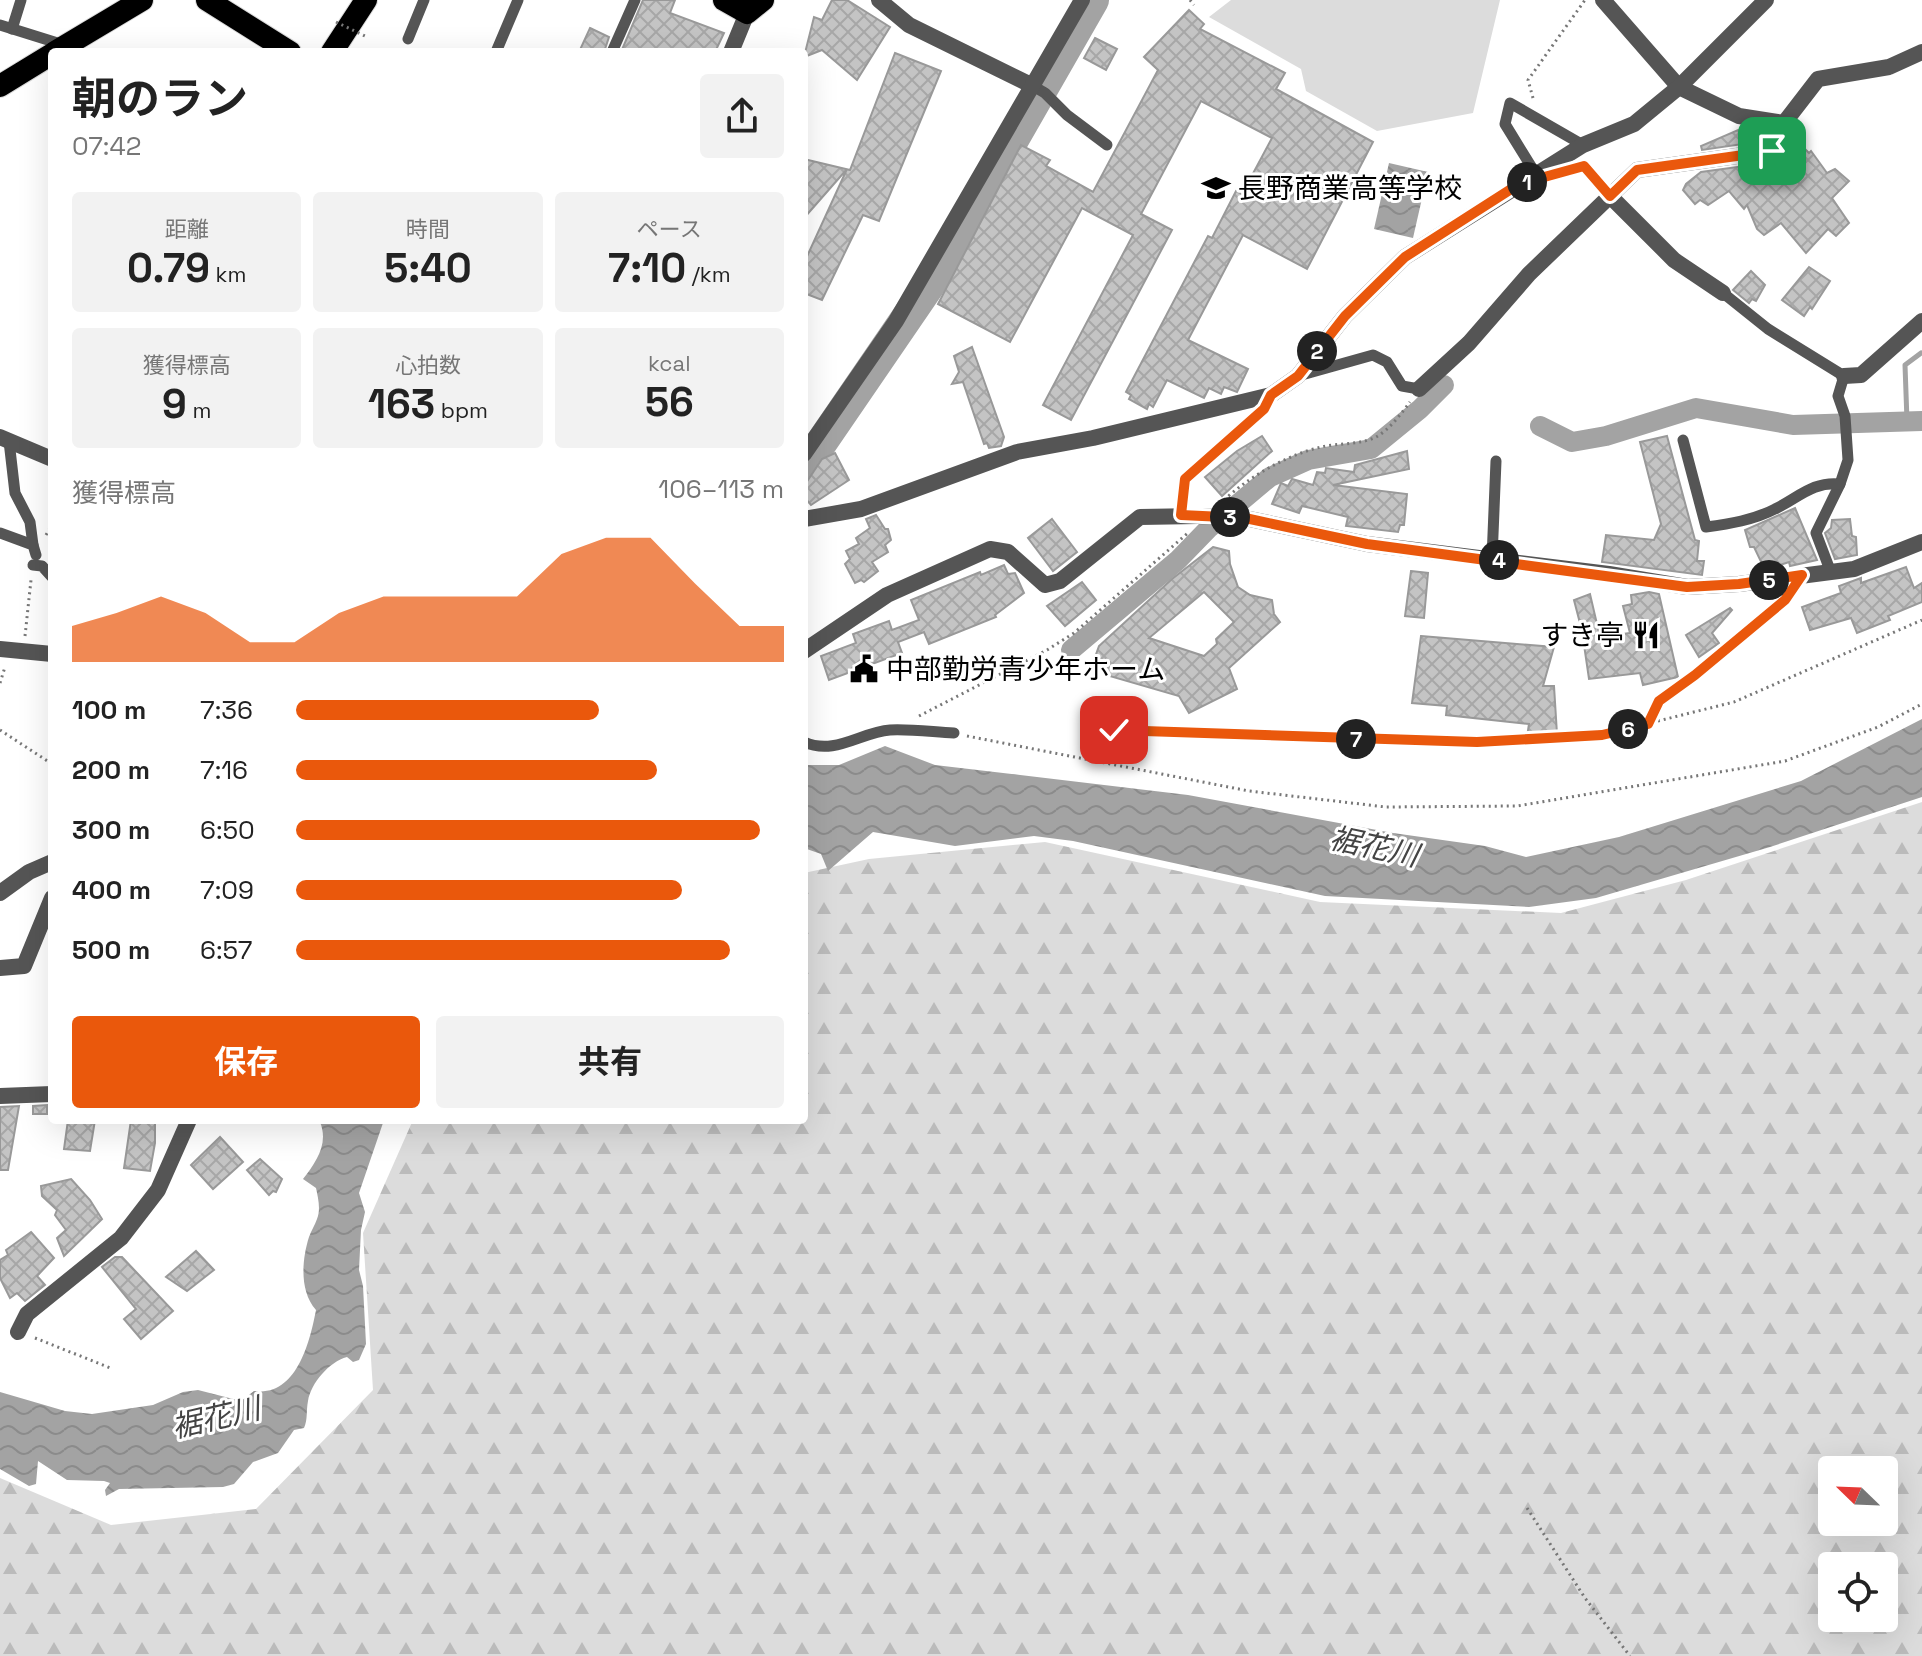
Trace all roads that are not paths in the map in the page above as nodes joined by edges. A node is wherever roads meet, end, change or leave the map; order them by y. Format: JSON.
{"nodes":[{"id":1,"x":21,"y":0,"type":"edge"},
{"id":2,"x":142,"y":0,"type":"edge"},
{"id":3,"x":207,"y":0,"type":"edge"},
{"id":4,"x":366,"y":0,"type":"edge"},
{"id":5,"x":424,"y":0,"type":"edge"},
{"id":6,"x":518,"y":0,"type":"edge"},
{"id":7,"x":635,"y":0,"type":"edge"},
{"id":8,"x":724,"y":0,"type":"edge"},
{"id":9,"x":879,"y":0,"type":"edge"},
{"id":10,"x":1082,"y":0,"type":"edge"},
{"id":11,"x":1603,"y":0,"type":"edge"},
{"id":12,"x":1766,"y":0,"type":"edge"},
{"id":13,"x":755,"y":7,"type":"edge"},
{"id":14,"x":0,"y":25,"type":"edge"},
{"id":15,"x":12,"y":29,"type":"junction"},
{"id":16,"x":408,"y":39,"type":"dead end"},
{"id":17,"x":53,"y":48,"type":"edge"},
{"id":18,"x":65,"y":48,"type":"edge"},
{"id":19,"x":284,"y":48,"type":"edge"},
{"id":20,"x":335,"y":48,"type":"edge"},
{"id":21,"x":498,"y":48,"type":"edge"},
{"id":22,"x":614,"y":48,"type":"edge"},
{"id":23,"x":733,"y":48,"type":"edge"},
{"id":24,"x":1922,"y":52,"type":"edge"},
{"id":25,"x":48,"y":58,"type":"edge"},
{"id":26,"x":0,"y":86,"type":"edge"},
{"id":27,"x":1679,"y":87,"type":"junction"},
{"id":28,"x":1039,"y":89,"type":"junction"},
{"id":29,"x":1784,"y":123,"type":"junction"},
{"id":30,"x":1107,"y":145,"type":"dead end"},
{"id":31,"x":1583,"y":145,"type":"junction"},
{"id":32,"x":1537,"y":176,"type":"junction"},
{"id":33,"x":1519,"y":184,"type":"junction"},
{"id":34,"x":1610,"y":196,"type":"junction"},
{"id":35,"x":1723,"y":293,"type":"joint"},
{"id":36,"x":1922,"y":321,"type":"edge"},
{"id":37,"x":1298,"y":376,"type":"junction"},
{"id":38,"x":1844,"y":376,"type":"junction"},
{"id":39,"x":1419,"y":389,"type":"joint"},
{"id":40,"x":5,"y":439,"type":"edge"},
{"id":41,"x":1683,"y":440,"type":"dead end"},
{"id":42,"x":808,"y":448,"type":"edge"},
{"id":43,"x":48,"y":457,"type":"edge"},
{"id":44,"x":1496,"y":461,"type":"dead end"},
{"id":45,"x":1840,"y":484,"type":"junction"},
{"id":46,"x":808,"y":518,"type":"edge"},
{"id":47,"x":0,"y":533,"type":"edge"},
{"id":48,"x":1922,"y":542,"type":"edge"},
{"id":49,"x":34,"y":555,"type":"junction"},
{"id":50,"x":1492,"y":559,"type":"junction"},
{"id":51,"x":1830,"y":570,"type":"junction"},
{"id":52,"x":48,"y":573,"type":"edge"},
{"id":53,"x":1802,"y":575,"type":"junction"},
{"id":54,"x":808,"y":648,"type":"edge"},
{"id":55,"x":0,"y":649,"type":"edge"},
{"id":56,"x":48,"y":654,"type":"edge"},
{"id":57,"x":1695,"y":675,"type":"road end"},
{"id":58,"x":954,"y":733,"type":"road end"},
{"id":59,"x":808,"y":744,"type":"edge"},
{"id":60,"x":48,"y":864,"type":"edge"},
{"id":61,"x":0,"y":893,"type":"edge"},
{"id":62,"x":48,"y":922,"type":"edge"},
{"id":63,"x":0,"y":968,"type":"edge"},
{"id":64,"x":48,"y":1094,"type":"edge"},
{"id":65,"x":0,"y":1096,"type":"edge"},
{"id":66,"x":187,"y":1124,"type":"edge"},
{"id":67,"x":18,"y":1332,"type":"road end"}],
"edges":[{"from":1,"to":15,"type":"lane"},
{"from":2,"to":18,"type":"highway"},
{"from":3,"to":19,"type":"highway"},
{"from":4,"to":20,"type":"highway"},
{"from":5,"to":16,"type":"lane"},
{"from":6,"to":21,"type":"lane"},
{"from":7,"to":22,"type":"lane"},
{"from":8,"to":13,"type":"highway"},
{"from":9,"to":28,"type":"street"},
{"from":10,"to":28,"type":"street"},
{"from":11,"to":27,"type":"street"},
{"from":12,"to":27,"type":"street"},
{"from":13,"to":23,"type":"street"},
{"from":14,"to":15,"type":"lane"},
{"from":15,"to":17,"type":"lane"},
{"from":24,"to":29,"type":"street"},
{"from":25,"to":26,"type":"highway"},
{"from":27,"to":29,"type":"street"},
{"from":27,"to":31,"type":"street"},
{"from":28,"to":30,"type":"lane"},
{"from":28,"to":42,"type":"street"},
{"from":29,"to":34,"type":"street"},
{"from":31,"to":32,"type":"street"},
{"from":31,"to":32,"type":"lane"},
{"from":32,"to":33,"type":"street"},
{"from":33,"to":34,"type":"lane"},
{"from":33,"to":37,"type":"street"},
{"from":34,"to":35,"type":"street"},
{"from":34,"to":39,"type":"street"},
{"from":35,"to":38,"type":"lane"},
{"from":36,"to":38,"type":"street"},
{"from":37,"to":39,"type":"lane"},
{"from":37,"to":46,"type":"street"},
{"from":38,"to":45,"type":"lane"},
{"from":40,"to":43,"type":"street"},
{"from":40,"to":49,"type":"lane"},
{"from":41,"to":45,"type":"lane"},
{"from":44,"to":50,"type":"lane"},
{"from":45,"to":51,"type":"lane"},
{"from":47,"to":49,"type":"lane"},
{"from":48,"to":51,"type":"street"},
{"from":49,"to":52,"type":"lane"},
{"from":50,"to":53,"type":"street"},
{"from":50,"to":54,"type":"street","bridge":true},
{"from":51,"to":53,"type":"street"},
{"from":53,"to":57,"type":"lane"},
{"from":55,"to":56,"type":"street"},
{"from":58,"to":59,"type":"lane"},
{"from":60,"to":61,"type":"street"},
{"from":62,"to":63,"type":"street"},
{"from":64,"to":65,"type":"street"},
{"from":66,"to":67,"type":"street"}]}
